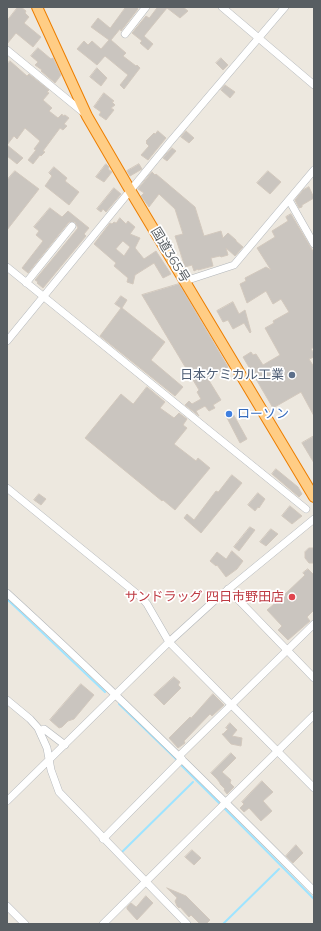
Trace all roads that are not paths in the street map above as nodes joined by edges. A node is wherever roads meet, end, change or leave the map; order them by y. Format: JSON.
{"nodes":[{"id":1,"x":37,"y":7,"type":"edge"},
{"id":2,"x":146,"y":7,"type":"edge"},
{"id":3,"x":222,"y":7,"type":"edge"},
{"id":4,"x":285,"y":7,"type":"edge"},
{"id":5,"x":125,"y":34,"type":"dead end"},
{"id":6,"x":259,"y":37,"type":"junction"},
{"id":7,"x":7,"y":50,"type":"edge"},
{"id":8,"x":314,"y":85,"type":"edge"},
{"id":9,"x":88,"y":116,"type":"junction"},
{"id":10,"x":314,"y":170,"type":"edge"},
{"id":11,"x":130,"y":190,"type":"junction"},
{"id":12,"x":289,"y":200,"type":"junction"},
{"id":13,"x":72,"y":226,"type":"dead end"},
{"id":14,"x":314,"y":244,"type":"edge"},
{"id":15,"x":7,"y":267,"type":"edge"},
{"id":16,"x":186,"y":281,"type":"junction"},
{"id":17,"x":26,"y":283,"type":"junction"},
{"id":18,"x":44,"y":297,"type":"junction"},
{"id":19,"x":7,"y":341,"type":"edge"},
{"id":20,"x":7,"y":488,"type":"edge"},
{"id":21,"x":314,"y":497,"type":"edge"},
{"id":22,"x":306,"y":509,"type":"dead end"},
{"id":23,"x":314,"y":519,"type":"edge"},
{"id":24,"x":228,"y":589,"type":"junction"},
{"id":25,"x":7,"y":593,"type":"edge"},
{"id":26,"x":314,"y":624,"type":"edge"},
{"id":27,"x":170,"y":642,"type":"junction"},
{"id":28,"x":287,"y":651,"type":"junction"},
{"id":29,"x":314,"y":678,"type":"edge"},
{"id":30,"x":116,"y":695,"type":"junction"},
{"id":31,"x":7,"y":700,"type":"edge"},
{"id":32,"x":232,"y":705,"type":"junction"},
{"id":33,"x":314,"y":715,"type":"edge"},
{"id":34,"x":40,"y":732,"type":"junction"},
{"id":35,"x":65,"y":745,"type":"junction"},
{"id":36,"x":278,"y":752,"type":"junction"},
{"id":37,"x":181,"y":758,"type":"junction"},
{"id":38,"x":50,"y":760,"type":"junction"},
{"id":39,"x":314,"y":788,"type":"edge"},
{"id":40,"x":7,"y":801,"type":"edge"},
{"id":41,"x":225,"y":802,"type":"junction"},
{"id":42,"x":103,"y":838,"type":"junction"},
{"id":43,"x":146,"y":882,"type":"junction"},
{"id":44,"x":314,"y":891,"type":"edge"},
{"id":45,"x":7,"y":906,"type":"edge"},
{"id":46,"x":25,"y":924,"type":"edge"},
{"id":47,"x":103,"y":924,"type":"edge"},
{"id":48,"x":187,"y":924,"type":"edge"}],
"edges":[{"from":1,"to":9,"type":"highway","name":"国道365号"},
{"from":2,"to":5,"type":"street"},
{"from":3,"to":6,"type":"street"},
{"from":4,"to":6,"type":"street"},
{"from":6,"to":8,"type":"street"},
{"from":6,"to":11,"type":"street"},
{"from":7,"to":9,"type":"street"},
{"from":9,"to":11,"type":"highway","name":"国道365号"},
{"from":10,"to":12,"type":"street"},
{"from":11,"to":16,"type":"highway","name":"国道365号"},
{"from":11,"to":18,"type":"street"},
{"from":12,"to":14,"type":"street"},
{"from":12,"to":16,"type":"street"},
{"from":13,"to":17,"type":"street"},
{"from":15,"to":17,"type":"street"},
{"from":16,"to":21,"type":"highway","name":"国道365号"},
{"from":17,"to":18,"type":"street"},
{"from":18,"to":19,"type":"street"},
{"from":18,"to":22,"type":"street"},
{"from":20,"to":27,"type":"street"},
{"from":23,"to":24,"type":"street"},
{"from":24,"to":27,"type":"street"},
{"from":24,"to":28,"type":"street"},
{"from":25,"to":30,"type":"street"},
{"from":26,"to":28,"type":"street"},
{"from":27,"to":30,"type":"street"},
{"from":27,"to":32,"type":"street"},
{"from":28,"to":29,"type":"street"},
{"from":28,"to":32,"type":"street"},
{"from":30,"to":35,"type":"street"},
{"from":30,"to":37,"type":"street"},
{"from":31,"to":34,"type":"street"},
{"from":32,"to":36,"type":"street"},
{"from":32,"to":37,"type":"street"},
{"from":33,"to":36,"type":"street"},
{"from":34,"to":35,"type":"street"},
{"from":34,"to":38,"type":"street"},
{"from":35,"to":38,"type":"street"},
{"from":36,"to":39,"type":"street"},
{"from":36,"to":41,"type":"street"},
{"from":37,"to":41,"type":"street"},
{"from":37,"to":42,"type":"street"},
{"from":38,"to":40,"type":"street"},
{"from":38,"to":42,"type":"street"},
{"from":41,"to":43,"type":"street"},
{"from":41,"to":44,"type":"street"},
{"from":42,"to":43,"type":"street"},
{"from":43,"to":47,"type":"street"},
{"from":43,"to":48,"type":"street"},
{"from":45,"to":46,"type":"street"}]}
